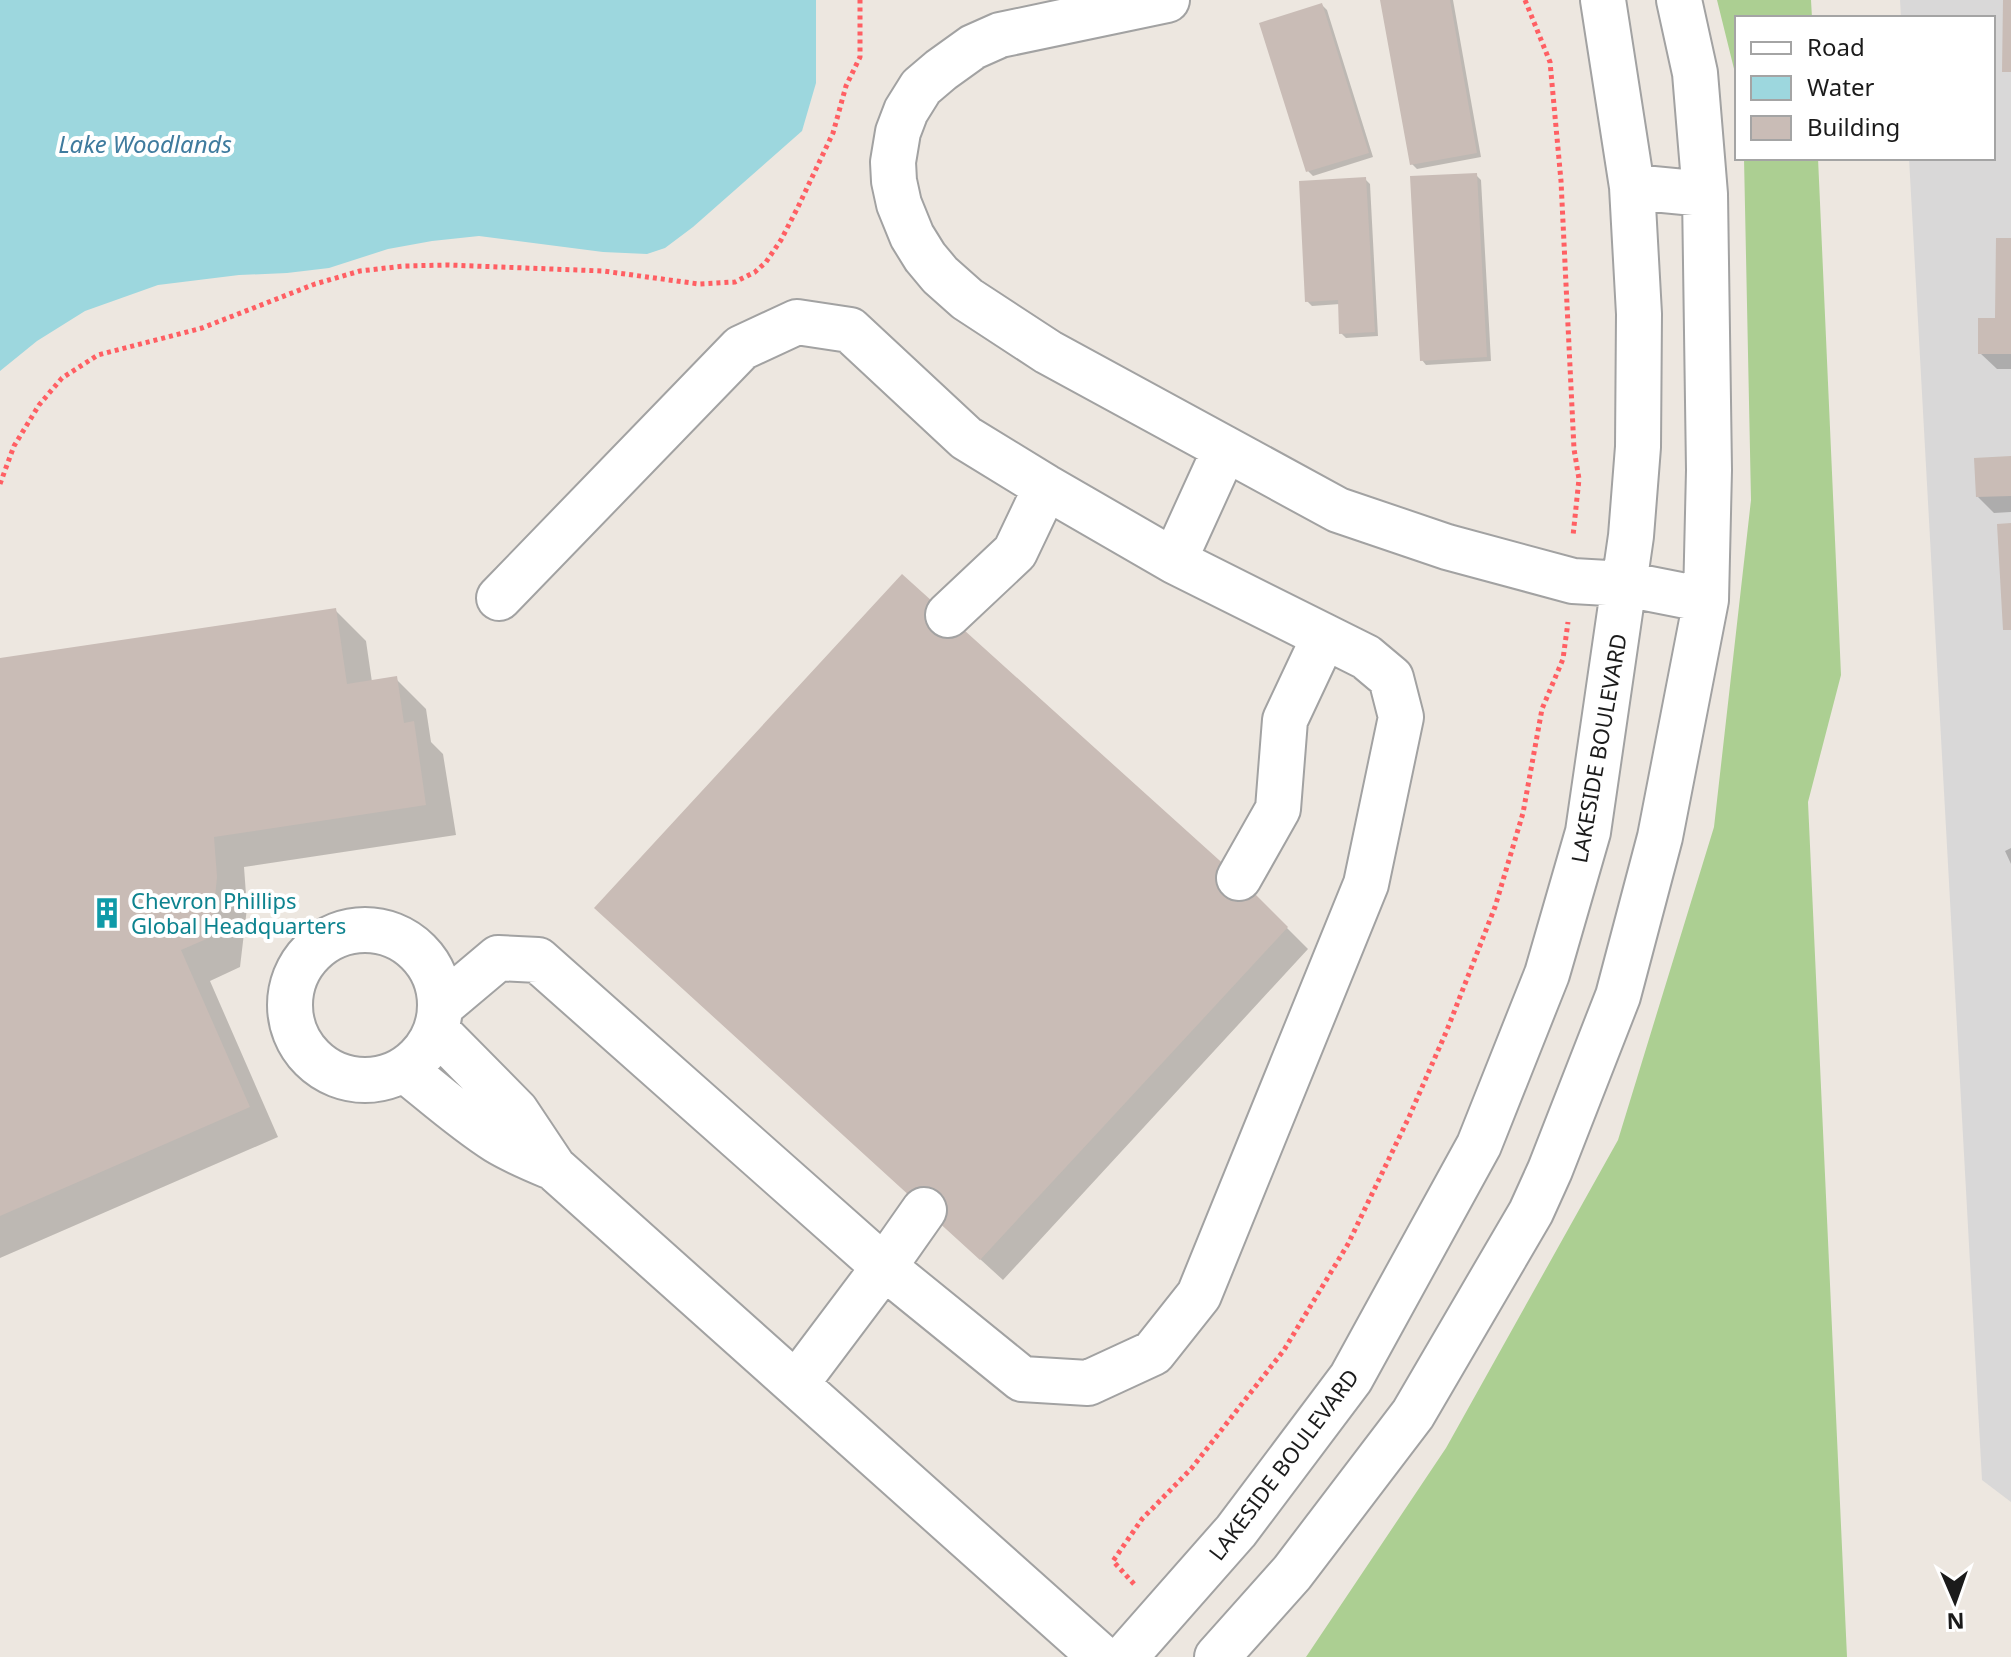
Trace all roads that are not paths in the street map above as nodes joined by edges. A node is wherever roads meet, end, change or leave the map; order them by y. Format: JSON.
{"nodes":[{"id":1,"x":1167,"y":0,"type":"edge"},
{"id":2,"x":1603,"y":0,"type":"edge"},
{"id":3,"x":1679,"y":0,"type":"edge"},
{"id":4,"x":1632,"y":187,"type":"junction"},
{"id":5,"x":1705,"y":194,"type":"junction"},
{"id":6,"x":1225,"y":449,"type":"junction"},
{"id":7,"x":1046,"y":487,"type":"junction"},
{"id":8,"x":1174,"y":561,"type":"junction"},
{"id":9,"x":1625,"y":584,"type":"junction"},
{"id":10,"x":499,"y":598,"type":"dead end"},
{"id":11,"x":1706,"y":600,"type":"junction"},
{"id":12,"x":948,"y":615,"type":"dead end"},
{"id":13,"x":1324,"y":637,"type":"junction"},
{"id":14,"x":1239,"y":878,"type":"dead end"},
{"id":15,"x":439,"y":1019,"type":"junction"},
{"id":16,"x":405,"y":1070,"type":"junction"},
{"id":17,"x":554,"y":1168,"type":"junction"},
{"id":18,"x":924,"y":1210,"type":"dead end"},
{"id":19,"x":884,"y":1267,"type":"junction"},
{"id":20,"x":796,"y":1384,"type":"junction"},
{"id":21,"x":1101,"y":1657,"type":"edge"},
{"id":22,"x":1125,"y":1657,"type":"edge"},
{"id":23,"x":1217,"y":1657,"type":"edge"}],
"edges":[{"from":1,"to":6,"type":"street"},
{"from":2,"to":4,"type":"street","name":"LAKESIDE BOULEVARD"},
{"from":3,"to":5,"type":"street"},
{"from":4,"to":5,"type":"street"},
{"from":4,"to":9,"type":"street","name":"LAKESIDE BOULEVARD"},
{"from":5,"to":11,"type":"street"},
{"from":6,"to":8,"type":"street"},
{"from":6,"to":9,"type":"street"},
{"from":7,"to":8,"type":"street"},
{"from":7,"to":10,"type":"street"},
{"from":7,"to":12,"type":"street"},
{"from":8,"to":13,"type":"street"},
{"from":9,"to":11,"type":"street"},
{"from":9,"to":22,"type":"street","name":"LAKESIDE BOULEVARD"},
{"from":11,"to":23,"type":"street"},
{"from":13,"to":14,"type":"street"},
{"from":13,"to":19,"type":"street"},
{"from":15,"to":16,"type":"street"},
{"from":15,"to":16,"type":"street"},
{"from":15,"to":17,"type":"street"},
{"from":15,"to":19,"type":"street"},
{"from":16,"to":17,"type":"street"},
{"from":17,"to":20,"type":"street"},
{"from":18,"to":19,"type":"street"},
{"from":19,"to":20,"type":"street"},
{"from":20,"to":21,"type":"street"}]}
